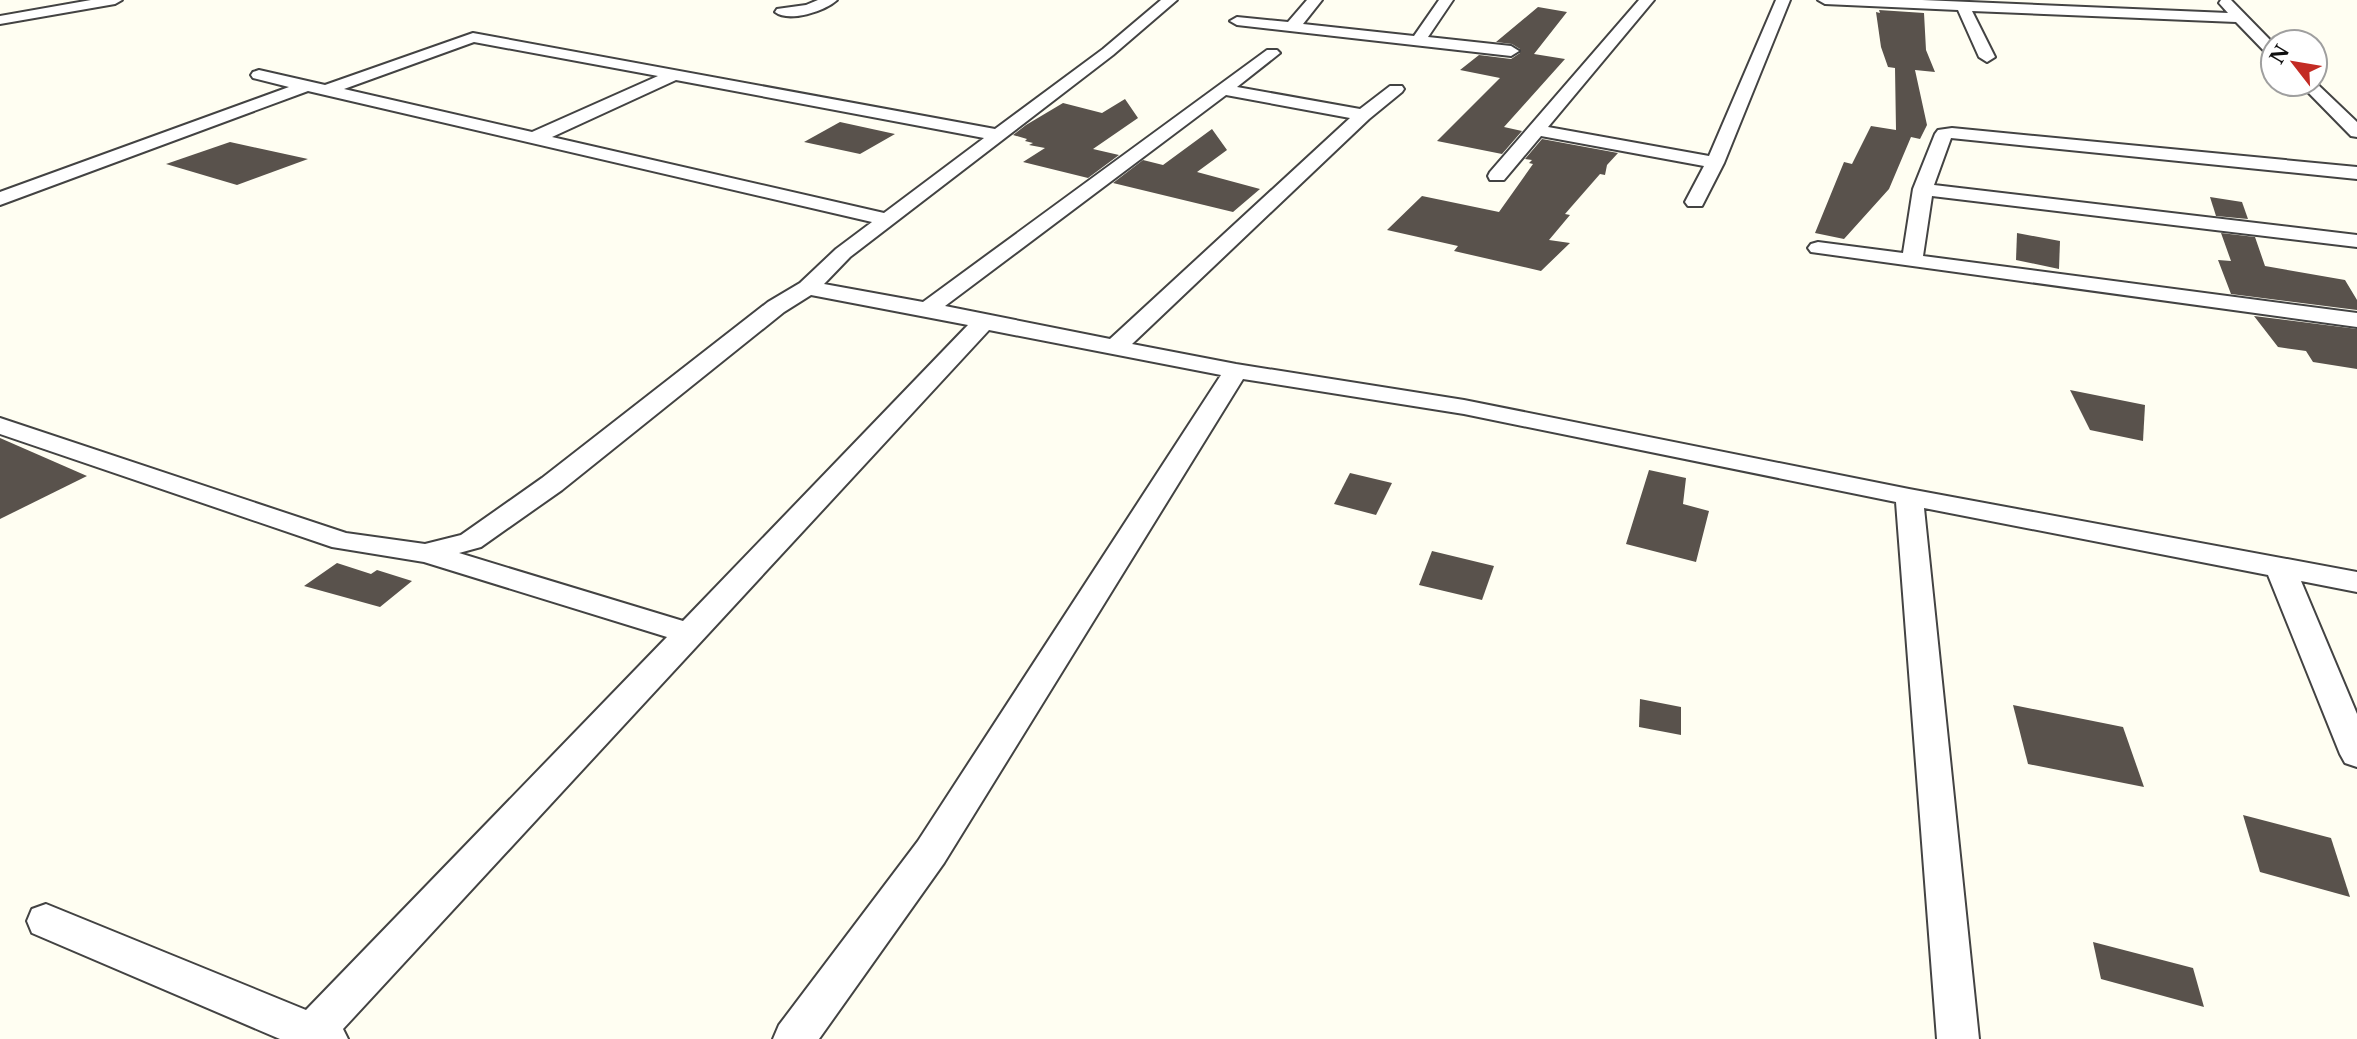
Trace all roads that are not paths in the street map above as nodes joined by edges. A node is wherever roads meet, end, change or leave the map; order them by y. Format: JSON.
{"nodes":[{"id":1,"x":115,"y":0,"type":"edge"},
{"id":2,"x":830,"y":0,"type":"edge"},
{"id":3,"x":1170,"y":0,"type":"edge"},
{"id":4,"x":1315,"y":0,"type":"edge"},
{"id":5,"x":1446,"y":0,"type":"edge"},
{"id":6,"x":1647,"y":0,"type":"edge"},
{"id":7,"x":1783,"y":0,"type":"edge"},
{"id":8,"x":1825,"y":0,"type":"edge"},
{"id":9,"x":2224,"y":0,"type":"edge"},
{"id":10,"x":1963,"y":6,"type":"junction"},
{"id":11,"x":782,"y":12,"type":"dead end"},
{"id":12,"x":2238,"y":18,"type":"junction"},
{"id":13,"x":0,"y":20,"type":"edge"},
{"id":14,"x":1237,"y":21,"type":"dead end"},
{"id":15,"x":1292,"y":27,"type":"junction"},
{"id":16,"x":2259,"y":38,"type":"edge"},
{"id":17,"x":1419,"y":40,"type":"junction"},
{"id":18,"x":1511,"y":51,"type":"dead end"},
{"id":19,"x":1272,"y":53,"type":"dead end"},
{"id":20,"x":1987,"y":57,"type":"dead end"},
{"id":21,"x":258,"y":75,"type":"dead end"},
{"id":22,"x":674,"y":75,"type":"junction"},
{"id":23,"x":316,"y":88,"type":"junction"},
{"id":24,"x":1221,"y":89,"type":"junction"},
{"id":25,"x":1396,"y":89,"type":"dead end"},
{"id":26,"x":2322,"y":98,"type":"edge"},
{"id":27,"x":1363,"y":115,"type":"junction"},
{"id":28,"x":1539,"y":130,"type":"junction"},
{"id":29,"x":2357,"y":132,"type":"edge"},
{"id":30,"x":997,"y":135,"type":"junction"},
{"id":31,"x":537,"y":137,"type":"junction"},
{"id":32,"x":1715,"y":163,"type":"junction"},
{"id":33,"x":2357,"y":173,"type":"edge"},
{"id":34,"x":1497,"y":176,"type":"dead end"},
{"id":35,"x":1923,"y":189,"type":"junction"},
{"id":36,"x":0,"y":200,"type":"edge"},
{"id":37,"x":1695,"y":202,"type":"dead end"},
{"id":38,"x":886,"y":219,"type":"junction"},
{"id":39,"x":2357,"y":241,"type":"edge"},
{"id":40,"x":1818,"y":248,"type":"dead end"},
{"id":41,"x":1912,"y":260,"type":"junction"},
{"id":42,"x":808,"y":288,"type":"junction"},
{"id":43,"x":927,"y":309,"type":"junction"},
{"id":44,"x":2357,"y":320,"type":"edge"},
{"id":45,"x":984,"y":323,"type":"junction"},
{"id":46,"x":1114,"y":348,"type":"junction"},
{"id":47,"x":1236,"y":371,"type":"junction"},
{"id":48,"x":0,"y":426,"type":"edge"},
{"id":49,"x":1909,"y":497,"type":"junction"},
{"id":50,"x":425,"y":553,"type":"junction"},
{"id":51,"x":2280,"y":567,"type":"junction"},
{"id":52,"x":2357,"y":582,"type":"edge"},
{"id":53,"x":691,"y":634,"type":"junction"},
{"id":54,"x":2357,"y":754,"type":"edge"},
{"id":55,"x":46,"y":921,"type":"dead end"},
{"id":56,"x":320,"y":1036,"type":"edge"},
{"id":57,"x":794,"y":1039,"type":"edge"},
{"id":58,"x":1958,"y":1039,"type":"edge"}],
"edges":[{"from":1,"to":13,"type":"street"},
{"from":2,"to":11,"type":"street"},
{"from":3,"to":30,"type":"street"},
{"from":4,"to":15,"type":"street"},
{"from":5,"to":17,"type":"street"},
{"from":6,"to":28,"type":"street"},
{"from":7,"to":32,"type":"street"},
{"from":8,"to":10,"type":"street"},
{"from":9,"to":12,"type":"street"},
{"from":10,"to":12,"type":"street"},
{"from":10,"to":20,"type":"street"},
{"from":12,"to":16,"type":"street"},
{"from":14,"to":15,"type":"street"},
{"from":15,"to":17,"type":"street"},
{"from":17,"to":18,"type":"street"},
{"from":19,"to":24,"type":"street"},
{"from":21,"to":23,"type":"street"},
{"from":22,"to":23,"type":"street"},
{"from":22,"to":30,"type":"street"},
{"from":22,"to":31,"type":"street"},
{"from":23,"to":31,"type":"street"},
{"from":23,"to":36,"type":"street"},
{"from":24,"to":27,"type":"street"},
{"from":24,"to":43,"type":"street"},
{"from":25,"to":27,"type":"street"},
{"from":26,"to":29,"type":"street"},
{"from":27,"to":46,"type":"street"},
{"from":28,"to":32,"type":"street"},
{"from":28,"to":34,"type":"street"},
{"from":30,"to":38,"type":"street"},
{"from":31,"to":38,"type":"street"},
{"from":32,"to":37,"type":"street"},
{"from":33,"to":35,"type":"street"},
{"from":35,"to":39,"type":"street"},
{"from":35,"to":41,"type":"street"},
{"from":38,"to":42,"type":"street"},
{"from":40,"to":41,"type":"street"},
{"from":41,"to":44,"type":"street"},
{"from":42,"to":43,"type":"street"},
{"from":42,"to":50,"type":"street"},
{"from":43,"to":45,"type":"street"},
{"from":45,"to":46,"type":"street"},
{"from":45,"to":53,"type":"street"},
{"from":46,"to":47,"type":"street"},
{"from":47,"to":49,"type":"street"},
{"from":47,"to":57,"type":"street"},
{"from":48,"to":50,"type":"street"},
{"from":49,"to":51,"type":"street"},
{"from":49,"to":58,"type":"street"},
{"from":50,"to":53,"type":"street"},
{"from":51,"to":52,"type":"street"},
{"from":51,"to":54,"type":"street"},
{"from":53,"to":56,"type":"street"},
{"from":55,"to":56,"type":"street"}]}
